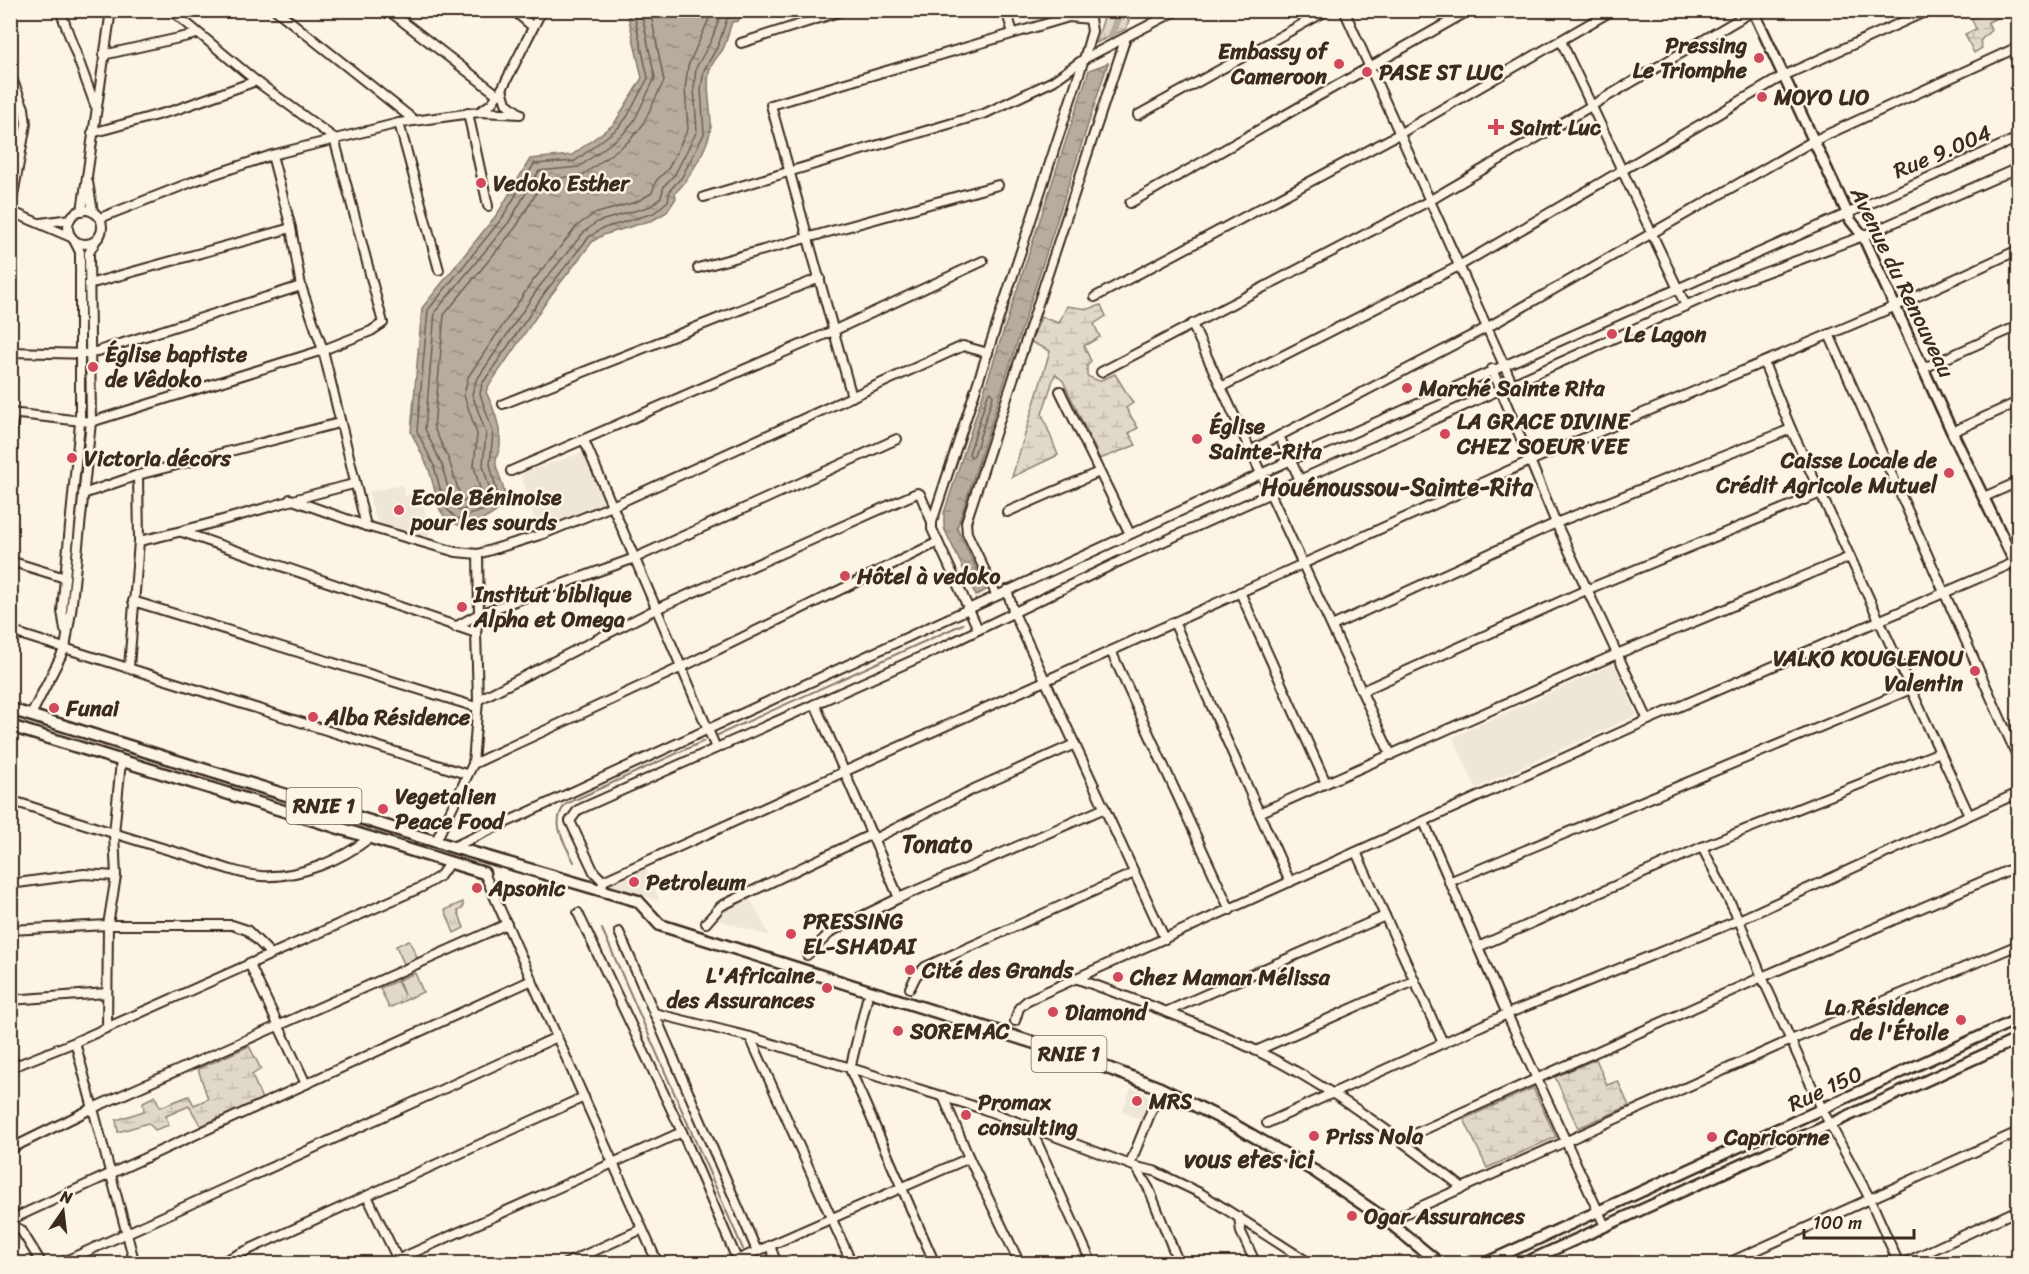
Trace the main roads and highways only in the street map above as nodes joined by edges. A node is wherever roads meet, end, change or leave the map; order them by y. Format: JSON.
{"nodes":[{"id":1,"x":1753,"y":11,"type":"edge"},
{"id":2,"x":2017,"y":564,"type":"edge"},
{"id":3,"x":10,"y":709,"type":"edge"},
{"id":4,"x":10,"y":726,"type":"edge"},
{"id":5,"x":484,"y":873,"type":"road end"},
{"id":6,"x":2014,"y":1021,"type":"edge"},
{"id":7,"x":2018,"y":1039,"type":"edge"},
{"id":8,"x":1440,"y":1263,"type":"edge"},
{"id":9,"x":1483,"y":1263,"type":"edge"},
{"id":10,"x":1522,"y":1263,"type":"edge"}],
"edges":[{"from":1,"to":2,"type":"main road","name":"Avenue du Renouveau"},
{"from":3,"to":8,"type":"highway","number":"RNIE 1"},
{"from":4,"to":5,"type":"highway","number":"RNIE 1"},
{"from":6,"to":7,"type":"main road"},
{"from":6,"to":9,"type":"main road","name":"Rue 150"},
{"from":7,"to":10,"type":"main road","name":"Rue 150"}]}
